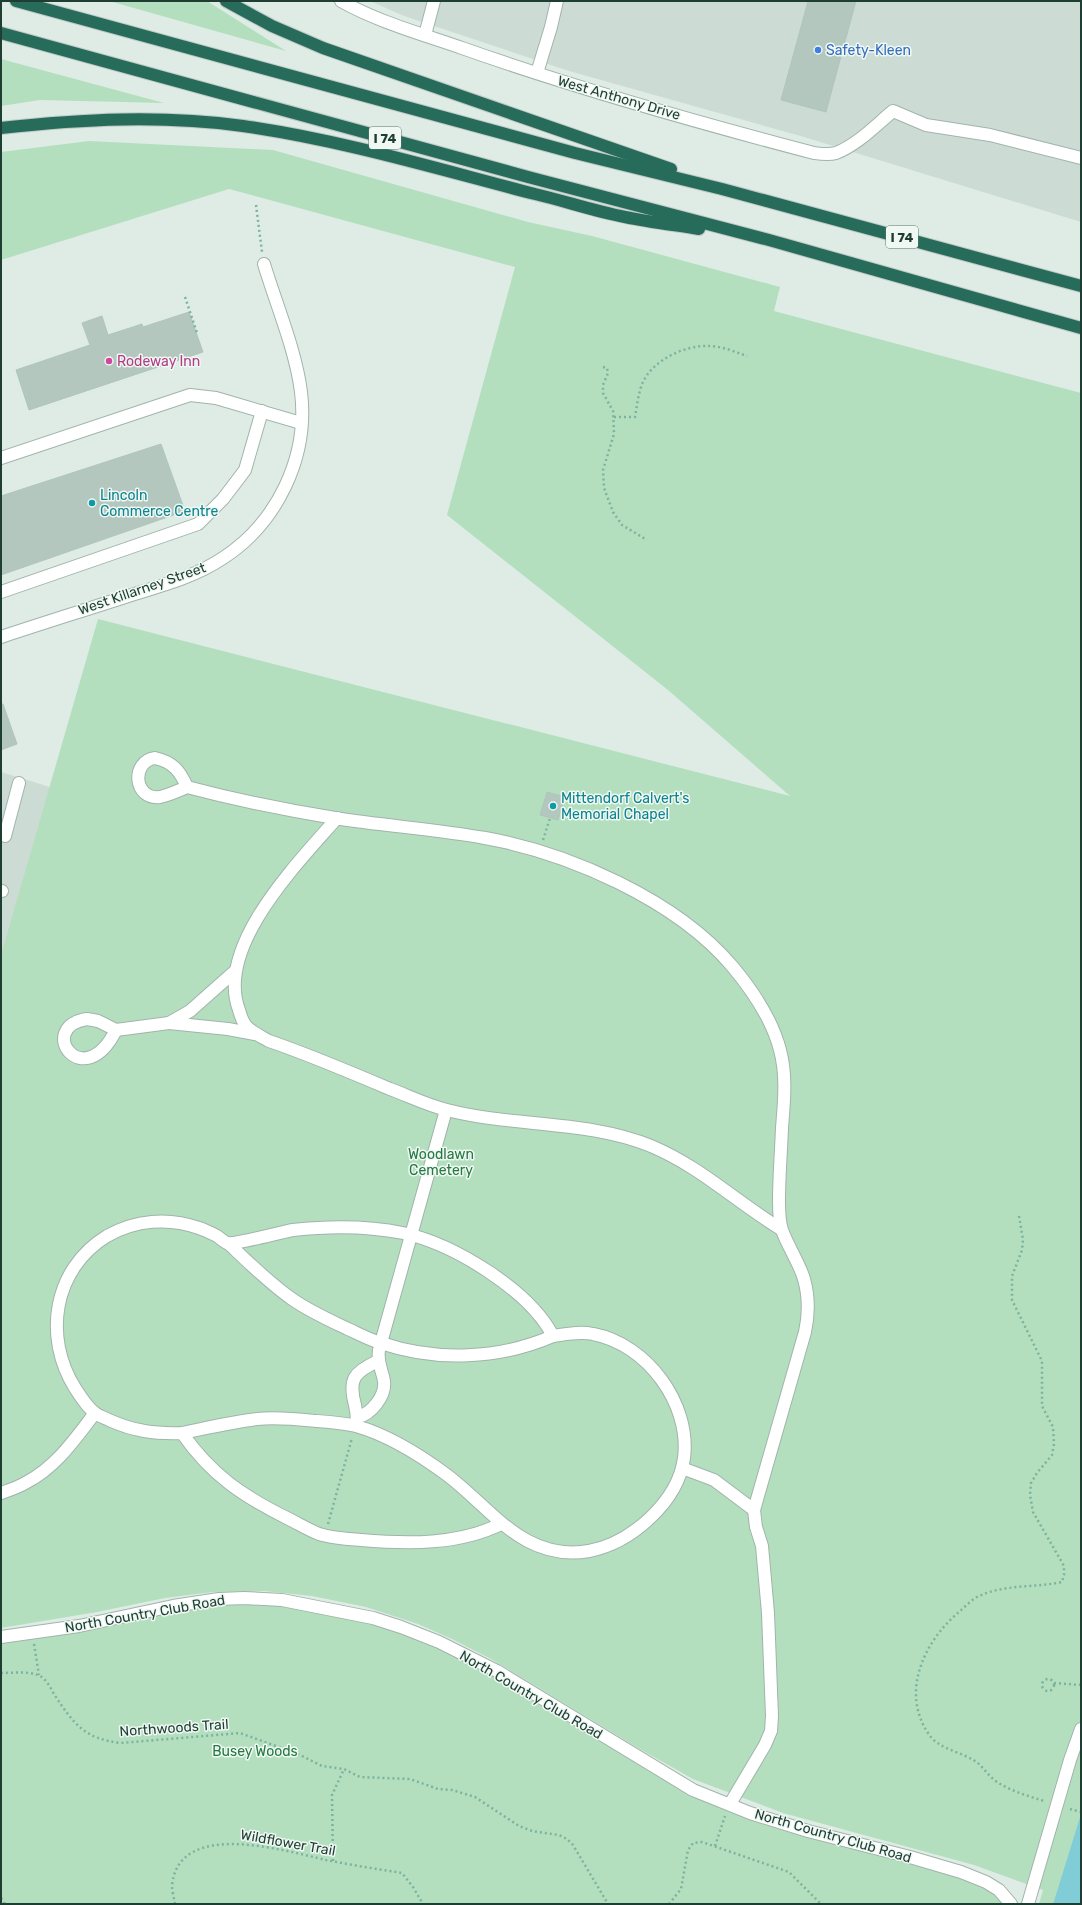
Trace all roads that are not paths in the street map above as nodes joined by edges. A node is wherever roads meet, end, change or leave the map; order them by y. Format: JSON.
{"nodes":[{"id":1,"x":16,"y":1,"type":"edge"},
{"id":2,"x":226,"y":1,"type":"edge"},
{"id":3,"x":341,"y":1,"type":"edge"},
{"id":4,"x":434,"y":1,"type":"edge"},
{"id":5,"x":557,"y":1,"type":"edge"},
{"id":6,"x":1,"y":33,"type":"edge"},
{"id":7,"x":425,"y":35,"type":"junction"},
{"id":8,"x":537,"y":73,"type":"junction"},
{"id":9,"x":1,"y":128,"type":"edge"},
{"id":10,"x":1081,"y":158,"type":"edge"},
{"id":11,"x":722,"y":189,"type":"junction"},
{"id":12,"x":769,"y":240,"type":"junction"},
{"id":13,"x":264,"y":264,"type":"road end"},
{"id":14,"x":1081,"y":286,"type":"edge"},
{"id":15,"x":1081,"y":328,"type":"edge"},
{"id":16,"x":262,"y":411,"type":"junction"},
{"id":17,"x":301,"y":423,"type":"junction"},
{"id":18,"x":1,"y":458,"type":"edge"},
{"id":19,"x":1,"y":592,"type":"edge"},
{"id":20,"x":1,"y":637,"type":"edge"},
{"id":21,"x":19,"y":783,"type":"dead end"},
{"id":22,"x":187,"y":787,"type":"dead end"},
{"id":23,"x":337,"y":818,"type":"junction"},
{"id":24,"x":1,"y":834,"type":"edge"},
{"id":25,"x":234,"y":972,"type":"junction"},
{"id":26,"x":169,"y":1023,"type":"junction"},
{"id":27,"x":116,"y":1030,"type":"dead end"},
{"id":28,"x":256,"y":1034,"type":"junction"},
{"id":29,"x":446,"y":1110,"type":"junction"},
{"id":30,"x":781,"y":1228,"type":"junction"},
{"id":31,"x":411,"y":1235,"type":"junction"},
{"id":32,"x":228,"y":1243,"type":"junction"},
{"id":33,"x":553,"y":1336,"type":"junction"},
{"id":34,"x":381,"y":1344,"type":"junction"},
{"id":35,"x":378,"y":1361,"type":"junction"},
{"id":36,"x":95,"y":1413,"type":"junction"},
{"id":37,"x":357,"y":1422,"type":"junction"},
{"id":38,"x":182,"y":1433,"type":"junction"},
{"id":39,"x":682,"y":1468,"type":"junction"},
{"id":40,"x":1,"y":1493,"type":"edge"},
{"id":41,"x":754,"y":1510,"type":"junction"},
{"id":42,"x":501,"y":1524,"type":"junction"},
{"id":43,"x":1,"y":1636,"type":"edge"},
{"id":44,"x":1081,"y":1729,"type":"edge"},
{"id":45,"x":730,"y":1804,"type":"junction"},
{"id":46,"x":1011,"y":1904,"type":"edge"},
{"id":47,"x":1028,"y":1904,"type":"edge"}],
"edges":[{"from":1,"to":11,"type":"highway","number":"I 74"},
{"from":2,"to":11,"type":"highway"},
{"from":3,"to":7,"type":"street","name":"West Anthony Drive"},
{"from":4,"to":7,"type":"street"},
{"from":5,"to":8,"type":"street"},
{"from":6,"to":12,"type":"highway","number":"I 74"},
{"from":7,"to":8,"type":"street","name":"West Anthony Drive"},
{"from":8,"to":10,"type":"street","name":"West Anthony Drive"},
{"from":9,"to":12,"type":"highway"},
{"from":11,"to":14,"type":"highway","number":"I 74"},
{"from":12,"to":15,"type":"highway","number":"I 74"},
{"from":13,"to":17,"type":"street","name":"West Killarney Street"},
{"from":16,"to":17,"type":"street"},
{"from":16,"to":18,"type":"street"},
{"from":16,"to":19,"type":"street"},
{"from":17,"to":20,"type":"street","name":"West Killarney Street"},
{"from":21,"to":24,"type":"street"},
{"from":22,"to":23,"type":"street"},
{"from":23,"to":25,"type":"street"},
{"from":23,"to":30,"type":"street"},
{"from":25,"to":26,"type":"street"},
{"from":25,"to":28,"type":"street"},
{"from":26,"to":27,"type":"street"},
{"from":26,"to":28,"type":"street"},
{"from":28,"to":29,"type":"street"},
{"from":29,"to":30,"type":"street"},
{"from":29,"to":31,"type":"street"},
{"from":30,"to":41,"type":"street"},
{"from":31,"to":32,"type":"street"},
{"from":31,"to":33,"type":"street"},
{"from":31,"to":34,"type":"street"},
{"from":32,"to":34,"type":"street"},
{"from":32,"to":36,"type":"street"},
{"from":33,"to":34,"type":"street"},
{"from":33,"to":39,"type":"street"},
{"from":34,"to":35,"type":"street"},
{"from":35,"to":37,"type":"street"},
{"from":35,"to":37,"type":"street"},
{"from":36,"to":38,"type":"street"},
{"from":36,"to":40,"type":"street"},
{"from":37,"to":38,"type":"street"},
{"from":37,"to":42,"type":"street"},
{"from":38,"to":42,"type":"street"},
{"from":39,"to":41,"type":"street"},
{"from":39,"to":42,"type":"street"},
{"from":41,"to":45,"type":"street"},
{"from":43,"to":45,"type":"street","name":"North Country Club Road"},
{"from":44,"to":47,"type":"street"},
{"from":45,"to":46,"type":"street","name":"North Country Club Road"}]}
